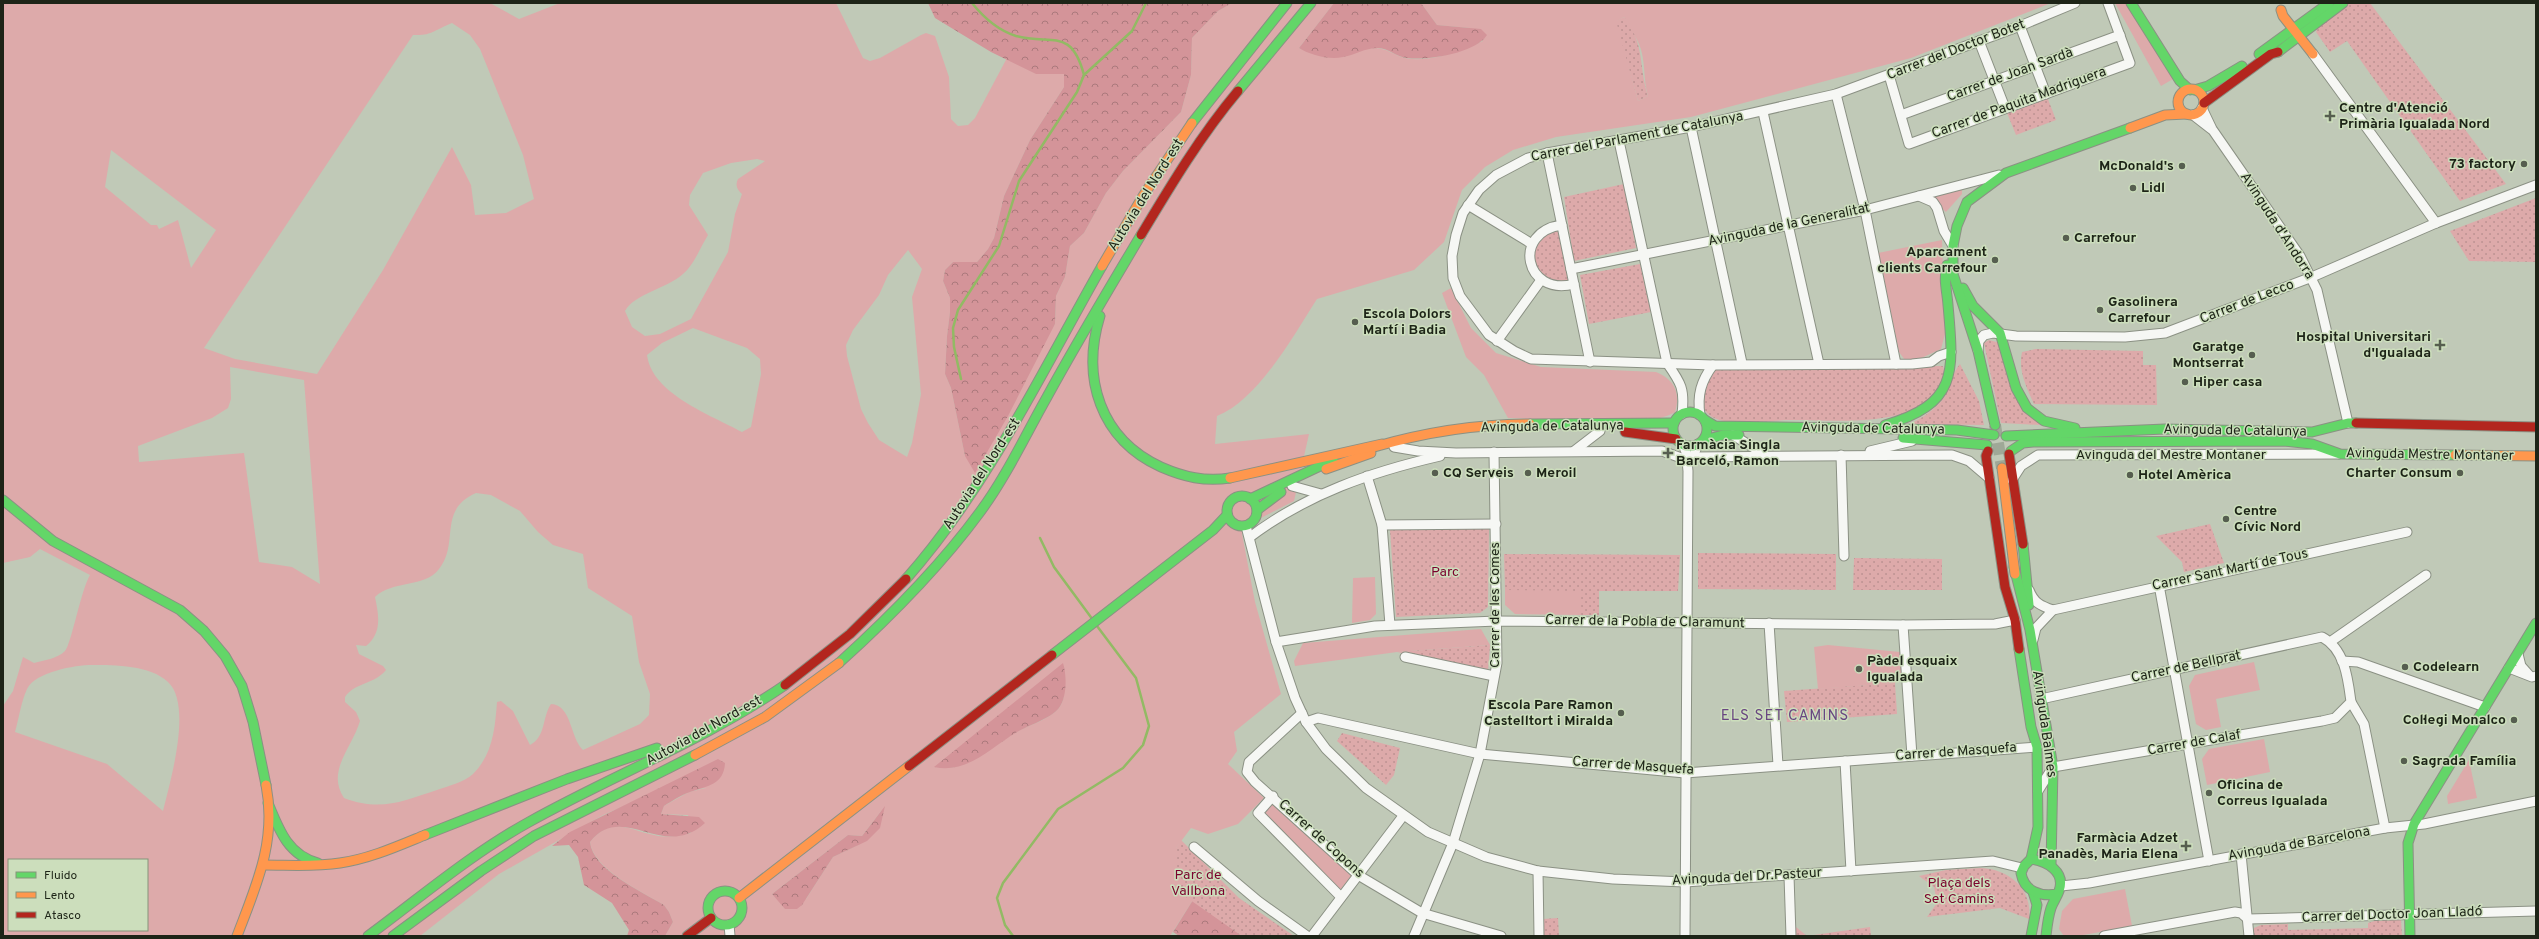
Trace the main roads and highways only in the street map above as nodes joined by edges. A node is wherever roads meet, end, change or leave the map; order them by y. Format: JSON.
{"nodes":[{"id":1,"x":1287,"y":3,"type":"edge"},
{"id":2,"x":1311,"y":3,"type":"edge"},
{"id":3,"x":2131,"y":3,"type":"edge"},
{"id":4,"x":2329,"y":3,"type":"edge"},
{"id":5,"x":2343,"y":3,"type":"edge"},
{"id":6,"x":2281,"y":11,"type":"edge"},
{"id":7,"x":2307,"y":18,"type":"junction"},
{"id":8,"x":2314,"y":26,"type":"junction"},
{"id":9,"x":2297,"y":32,"type":"junction"},
{"id":10,"x":2278,"y":40,"type":"junction"},
{"id":11,"x":2286,"y":47,"type":"junction"},
{"id":12,"x":2310,"y":50,"type":"junction"},
{"id":13,"x":2271,"y":54,"type":"junction"},
{"id":14,"x":2180,"y":81,"type":"junction"},
{"id":15,"x":2192,"y":90,"type":"junction"},
{"id":16,"x":2180,"y":98,"type":"junction"},
{"id":17,"x":2203,"y":106,"type":"junction"},
{"id":18,"x":2165,"y":115,"type":"junction"},
{"id":19,"x":2190,"y":115,"type":"junction"},
{"id":20,"x":1953,"y":248,"type":"junction"},
{"id":21,"x":1125,"y":260,"type":"junction"},
{"id":22,"x":1953,"y":274,"type":"junction"},
{"id":23,"x":1702,"y":418,"type":"junction"},
{"id":24,"x":1674,"y":423,"type":"junction"},
{"id":25,"x":1995,"y":425,"type":"tunnel mouth"},
{"id":26,"x":2536,"y":427,"type":"edge"},
{"id":27,"x":1862,"y":430,"type":"junction"},
{"id":28,"x":2092,"y":432,"type":"junction"},
{"id":29,"x":1994,"y":435,"type":"junction"},
{"id":30,"x":2006,"y":436,"type":"junction"},
{"id":31,"x":1679,"y":442,"type":"junction"},
{"id":32,"x":1701,"y":442,"type":"junction"},
{"id":33,"x":1382,"y":444,"type":"junction"},
{"id":34,"x":1988,"y":448,"type":"junction"},
{"id":35,"x":2324,"y":449,"type":"joint"},
{"id":36,"x":2010,"y":453,"type":"junction"},
{"id":37,"x":2536,"y":456,"type":"edge"},
{"id":38,"x":2002,"y":468,"type":"tunnel mouth"},
{"id":39,"x":1250,"y":499,"type":"junction"},
{"id":40,"x":3,"y":500,"type":"edge"},
{"id":41,"x":1257,"y":510,"type":"junction"},
{"id":42,"x":1230,"y":519,"type":"junction"},
{"id":43,"x":2014,"y":567,"type":"junction"},
{"id":44,"x":2536,"y":623,"type":"edge"},
{"id":45,"x":2030,"y":630,"type":"junction"},
{"id":46,"x":2018,"y":638,"type":"junction"},
{"id":47,"x":690,"y":742,"type":"junction"},
{"id":48,"x":268,"y":803,"type":"junction"},
{"id":49,"x":2031,"y":859,"type":"junction"},
{"id":50,"x":335,"y":864,"type":"junction"},
{"id":51,"x":264,"y":865,"type":"junction"},
{"id":52,"x":2051,"y":866,"type":"junction"},
{"id":53,"x":2059,"y":890,"type":"junction"},
{"id":54,"x":2033,"y":892,"type":"junction"},
{"id":55,"x":739,"y":898,"type":"junction"},
{"id":56,"x":711,"y":918,"type":"junction"},
{"id":57,"x":245,"y":919,"type":"junction"},
{"id":58,"x":232,"y":936,"type":"edge"},
{"id":59,"x":237,"y":936,"type":"edge"},
{"id":60,"x":243,"y":936,"type":"edge"},
{"id":61,"x":368,"y":936,"type":"edge"},
{"id":62,"x":393,"y":936,"type":"edge"},
{"id":63,"x":687,"y":936,"type":"edge"},
{"id":64,"x":2031,"y":936,"type":"edge"},
{"id":65,"x":2046,"y":936,"type":"edge"},
{"id":66,"x":2410,"y":936,"type":"edge"}],
"edges":[{"from":1,"to":47,"type":"main road","name":"Autovia del Nord-est"},
{"from":2,"to":21,"type":"main road","name":"Autovia del Nord-est"},
{"from":3,"to":14,"type":"main road"},
{"from":4,"to":7,"type":"main road"},
{"from":4,"to":9,"type":"main road"},
{"from":5,"to":8,"type":"main road"},
{"from":6,"to":7,"type":"main road"},
{"from":6,"to":9,"type":"main road"},
{"from":6,"to":10,"type":"main road"},
{"from":7,"to":9,"type":"main road"},
{"from":8,"to":9,"type":"main road"},
{"from":8,"to":12,"type":"main road"},
{"from":9,"to":10,"type":"main road"},
{"from":9,"to":11,"type":"main road"},
{"from":9,"to":12,"type":"main road"},
{"from":9,"to":13,"type":"main road"},
{"from":10,"to":15,"type":"main road"},
{"from":11,"to":12,"type":"main road"},
{"from":11,"to":13,"type":"main road"},
{"from":13,"to":17,"type":"main road"},
{"from":14,"to":15,"type":"main road"},
{"from":14,"to":16,"type":"main road"},
{"from":15,"to":16,"type":"main road"},
{"from":15,"to":17,"type":"main road"},
{"from":16,"to":18,"type":"main road"},
{"from":16,"to":19,"type":"main road"},
{"from":17,"to":19,"type":"main road"},
{"from":18,"to":19,"type":"main road"},
{"from":18,"to":20,"type":"main road"},
{"from":20,"to":22,"type":"main road"},
{"from":20,"to":27,"type":"main road"},
{"from":21,"to":33,"type":"main road"},
{"from":21,"to":62,"type":"main road","name":"Autovia del Nord-est"},
{"from":22,"to":25,"type":"main road"},
{"from":22,"to":28,"type":"main road"},
{"from":23,"to":24,"type":"main road"},
{"from":23,"to":27,"type":"main road","name":"Avinguda de Catalunya"},
{"from":23,"to":32,"type":"main road"},
{"from":24,"to":31,"type":"main road"},
{"from":24,"to":33,"type":"main road","name":"Avinguda de Catalunya"},
{"from":26,"to":28,"type":"main road","name":"Avinguda de Catalunya"},
{"from":27,"to":29,"type":"main road","name":"Avinguda de Catalunya"},
{"from":28,"to":30,"type":"main road","name":"Avinguda de Catalunya"},
{"from":29,"to":30,"type":"main road"},
{"from":29,"to":34,"type":"main road"},
{"from":30,"to":36,"type":"main road"},
{"from":31,"to":32,"type":"main road"},
{"from":31,"to":41,"type":"main road","name":"Avinguda de Catalunya"},
{"from":32,"to":34,"type":"main road","name":"Avinguda de Catalunya"},
{"from":33,"to":39,"type":"main road","name":"Avinguda de Catalunya"},
{"from":34,"to":36,"type":"main road"},
{"from":34,"to":46,"type":"main road","name":"Avinguda Balmes"},
{"from":35,"to":36,"type":"main road","name":"Avinguda de Catalunya"},
{"from":35,"to":37,"type":"main road","name":"Avinguda Mestre Montaner"},
{"from":36,"to":45,"type":"main road","name":"Avinguda Balmes"},
{"from":38,"to":43,"type":"main road"},
{"from":39,"to":41,"type":"main road"},
{"from":39,"to":42,"type":"main road"},
{"from":40,"to":48,"type":"main road"},
{"from":41,"to":42,"type":"main road"},
{"from":42,"to":55,"type":"main road"},
{"from":43,"to":45,"type":"main road","name":"Avinguda Balmes"},
{"from":43,"to":46,"type":"main road","name":"Avinguda Balmes"},
{"from":44,"to":66,"type":"main road"},
{"from":45,"to":52,"type":"main road","name":"Avinguda Balmes"},
{"from":46,"to":49,"type":"main road","name":"Avinguda Balmes"},
{"from":47,"to":50,"type":"main road"},
{"from":47,"to":61,"type":"main road","name":"Autovia del Nord-est"},
{"from":48,"to":50,"type":"main road"},
{"from":48,"to":51,"type":"main road"},
{"from":49,"to":52,"type":"main road"},
{"from":49,"to":54,"type":"main road"},
{"from":50,"to":51,"type":"main road"},
{"from":51,"to":57,"type":"main road"},
{"from":52,"to":53,"type":"main road"},
{"from":53,"to":54,"type":"main road"},
{"from":53,"to":65,"type":"main road"},
{"from":54,"to":64,"type":"main road"},
{"from":55,"to":56,"type":"main road"},
{"from":55,"to":56,"type":"main road"},
{"from":56,"to":63,"type":"main road"},
{"from":57,"to":58,"type":"main road"},
{"from":57,"to":59,"type":"main road"},
{"from":57,"to":60,"type":"main road"}]}
